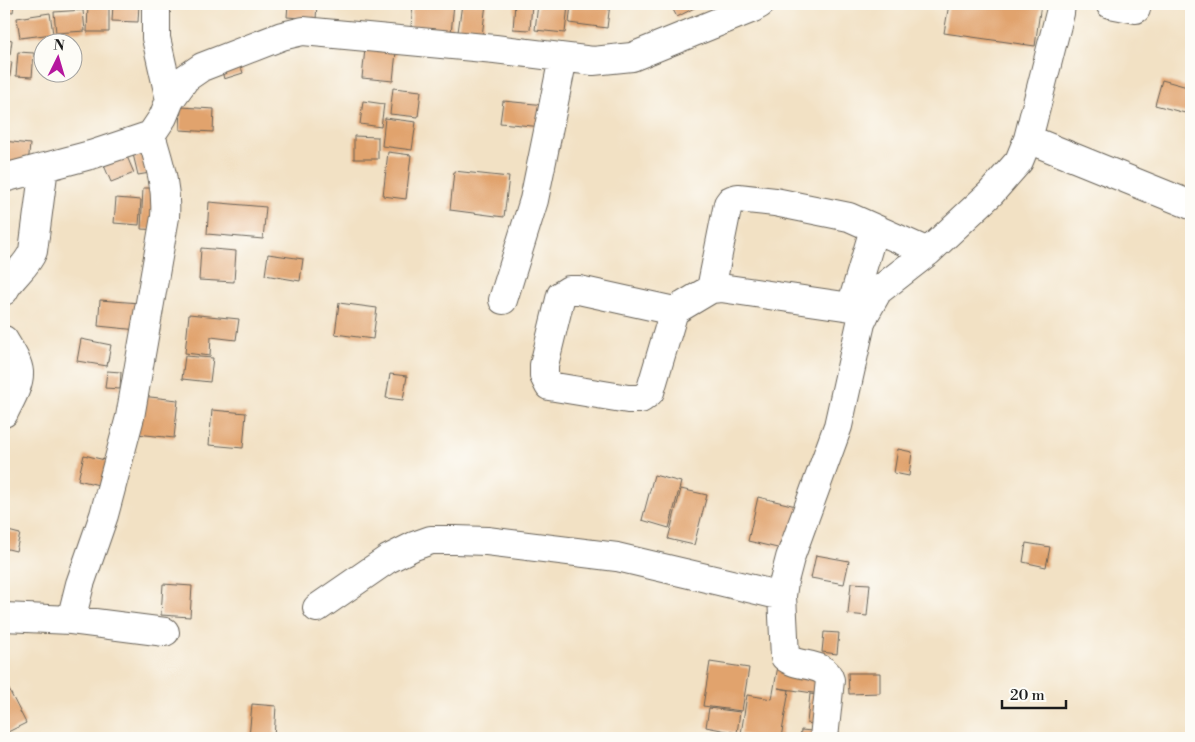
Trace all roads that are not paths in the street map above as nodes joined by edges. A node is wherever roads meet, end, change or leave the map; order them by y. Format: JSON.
{"nodes":[{"id":1,"x":156,"y":4,"type":"edge"},
{"id":2,"x":760,"y":4,"type":"edge"},
{"id":3,"x":1061,"y":4,"type":"edge"},
{"id":4,"x":564,"y":58,"type":"junction"},
{"id":5,"x":170,"y":100,"type":"junction"},
{"id":6,"x":151,"y":135,"type":"junction"},
{"id":7,"x":1028,"y":139,"type":"junction"},
{"id":8,"x":44,"y":167,"type":"junction"},
{"id":9,"x":4,"y":178,"type":"edge"},
{"id":10,"x":1191,"y":205,"type":"edge"},
{"id":11,"x":874,"y":228,"type":"junction"},
{"id":12,"x":928,"y":252,"type":"junction"},
{"id":13,"x":711,"y":289,"type":"junction"},
{"id":14,"x":4,"y":291,"type":"edge"},
{"id":15,"x":503,"y":300,"type":"dead end"},
{"id":16,"x":674,"y":311,"type":"junction"},
{"id":17,"x":4,"y":340,"type":"edge"},
{"id":18,"x":4,"y":413,"type":"edge"},
{"id":19,"x":782,"y":596,"type":"junction"},
{"id":20,"x":317,"y":608,"type":"dead end"},
{"id":21,"x":4,"y":617,"type":"edge"},
{"id":22,"x":71,"y":620,"type":"junction"},
{"id":23,"x":165,"y":632,"type":"dead end"},
{"id":24,"x":824,"y":738,"type":"edge"}],
"edges":[{"from":1,"to":5,"type":"street"},
{"from":2,"to":4,"type":"street"},
{"from":3,"to":7,"type":"street"},
{"from":4,"to":5,"type":"street"},
{"from":4,"to":15,"type":"street"},
{"from":5,"to":6,"type":"street"},
{"from":6,"to":8,"type":"street"},
{"from":6,"to":22,"type":"street"},
{"from":7,"to":10,"type":"street"},
{"from":7,"to":12,"type":"street"},
{"from":8,"to":9,"type":"street"},
{"from":8,"to":14,"type":"street"},
{"from":11,"to":12,"type":"street"},
{"from":11,"to":13,"type":"street"},
{"from":11,"to":13,"type":"street"},
{"from":12,"to":19,"type":"street"},
{"from":13,"to":16,"type":"street"},
{"from":16,"to":16,"type":"street"},
{"from":17,"to":18,"type":"street"},
{"from":19,"to":20,"type":"street"},
{"from":19,"to":24,"type":"street"},
{"from":21,"to":22,"type":"street"},
{"from":22,"to":23,"type":"street"}]}
